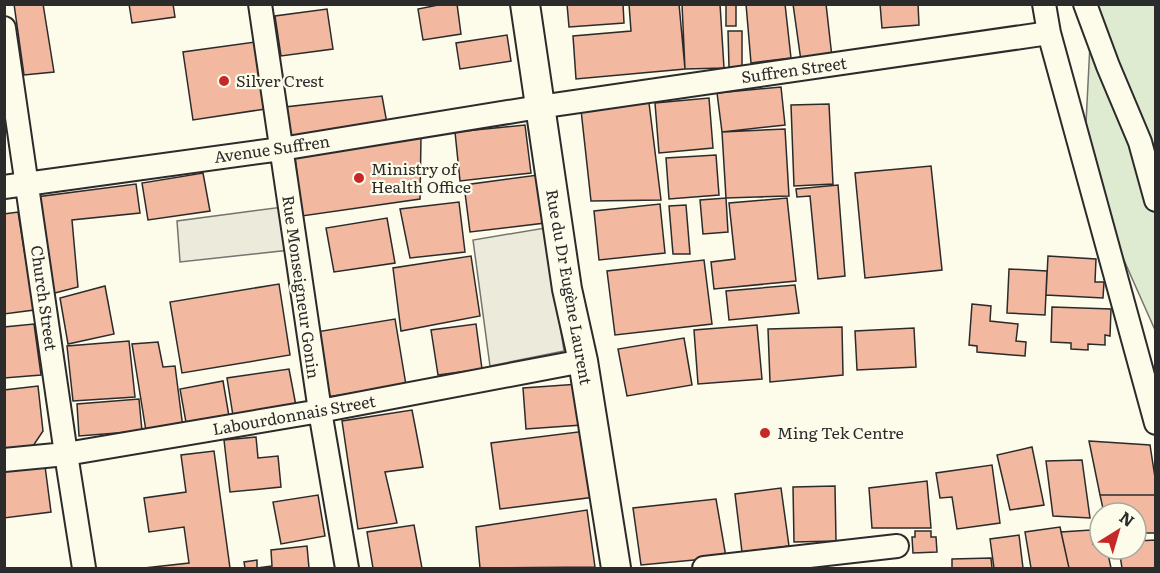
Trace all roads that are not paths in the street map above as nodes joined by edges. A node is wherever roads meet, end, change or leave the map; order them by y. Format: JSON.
{"nodes":[{"id":1,"x":260,"y":4,"type":"edge"},
{"id":2,"x":525,"y":4,"type":"edge"},
{"id":3,"x":1044,"y":4,"type":"edge"},
{"id":4,"x":1085,"y":4,"type":"edge"},
{"id":5,"x":4,"y":28,"type":"edge"},
{"id":6,"x":1048,"y":33,"type":"junction"},
{"id":7,"x":539,"y":107,"type":"junction"},
{"id":8,"x":280,"y":148,"type":"junction"},
{"id":9,"x":27,"y":184,"type":"junction"},
{"id":10,"x":4,"y":187,"type":"edge"},
{"id":11,"x":1155,"y":200,"type":"edge"},
{"id":12,"x":583,"y":361,"type":"junction"},
{"id":13,"x":320,"y":411,"type":"junction"},
{"id":14,"x":1155,"y":423,"type":"edge"},
{"id":15,"x":66,"y":454,"type":"junction"},
{"id":16,"x":4,"y":460,"type":"edge"},
{"id":17,"x":897,"y":546,"type":"dead end"},
{"id":18,"x":84,"y":568,"type":"edge"},
{"id":19,"x":347,"y":568,"type":"edge"},
{"id":20,"x":616,"y":568,"type":"edge"},
{"id":21,"x":704,"y":568,"type":"edge"}],
"edges":[{"from":1,"to":8,"type":"street","name":"Rue Monseigneur Gonin"},
{"from":2,"to":7,"type":"street","name":"Rue du Dr Eugène Laurent"},
{"from":3,"to":6,"type":"street"},
{"from":4,"to":11,"type":"street"},
{"from":5,"to":9,"type":"street","name":"Church Street"},
{"from":6,"to":7,"type":"street","name":"Suffren Street"},
{"from":6,"to":14,"type":"street"},
{"from":7,"to":8,"type":"street","name":"Avenue Suffren"},
{"from":7,"to":12,"type":"street","name":"Rue du Dr Eugène Laurent"},
{"from":8,"to":9,"type":"street","name":"Avenue Suffren"},
{"from":8,"to":13,"type":"street","name":"Rue Monseigneur Gonin"},
{"from":9,"to":10,"type":"street","name":"Avenue Suffren"},
{"from":9,"to":15,"type":"street","name":"Church Street"},
{"from":12,"to":13,"type":"street","name":"Labourdonnais Street"},
{"from":12,"to":20,"type":"street","name":"Rue du Dr Eugène Laurent"},
{"from":13,"to":15,"type":"street","name":"Labourdonnais Street"},
{"from":13,"to":19,"type":"street","name":"Rue Monseigneur Gonin"},
{"from":15,"to":16,"type":"street","name":"Labourdonnais Street"},
{"from":15,"to":18,"type":"street","name":"Church Street"},
{"from":17,"to":21,"type":"street"}]}
